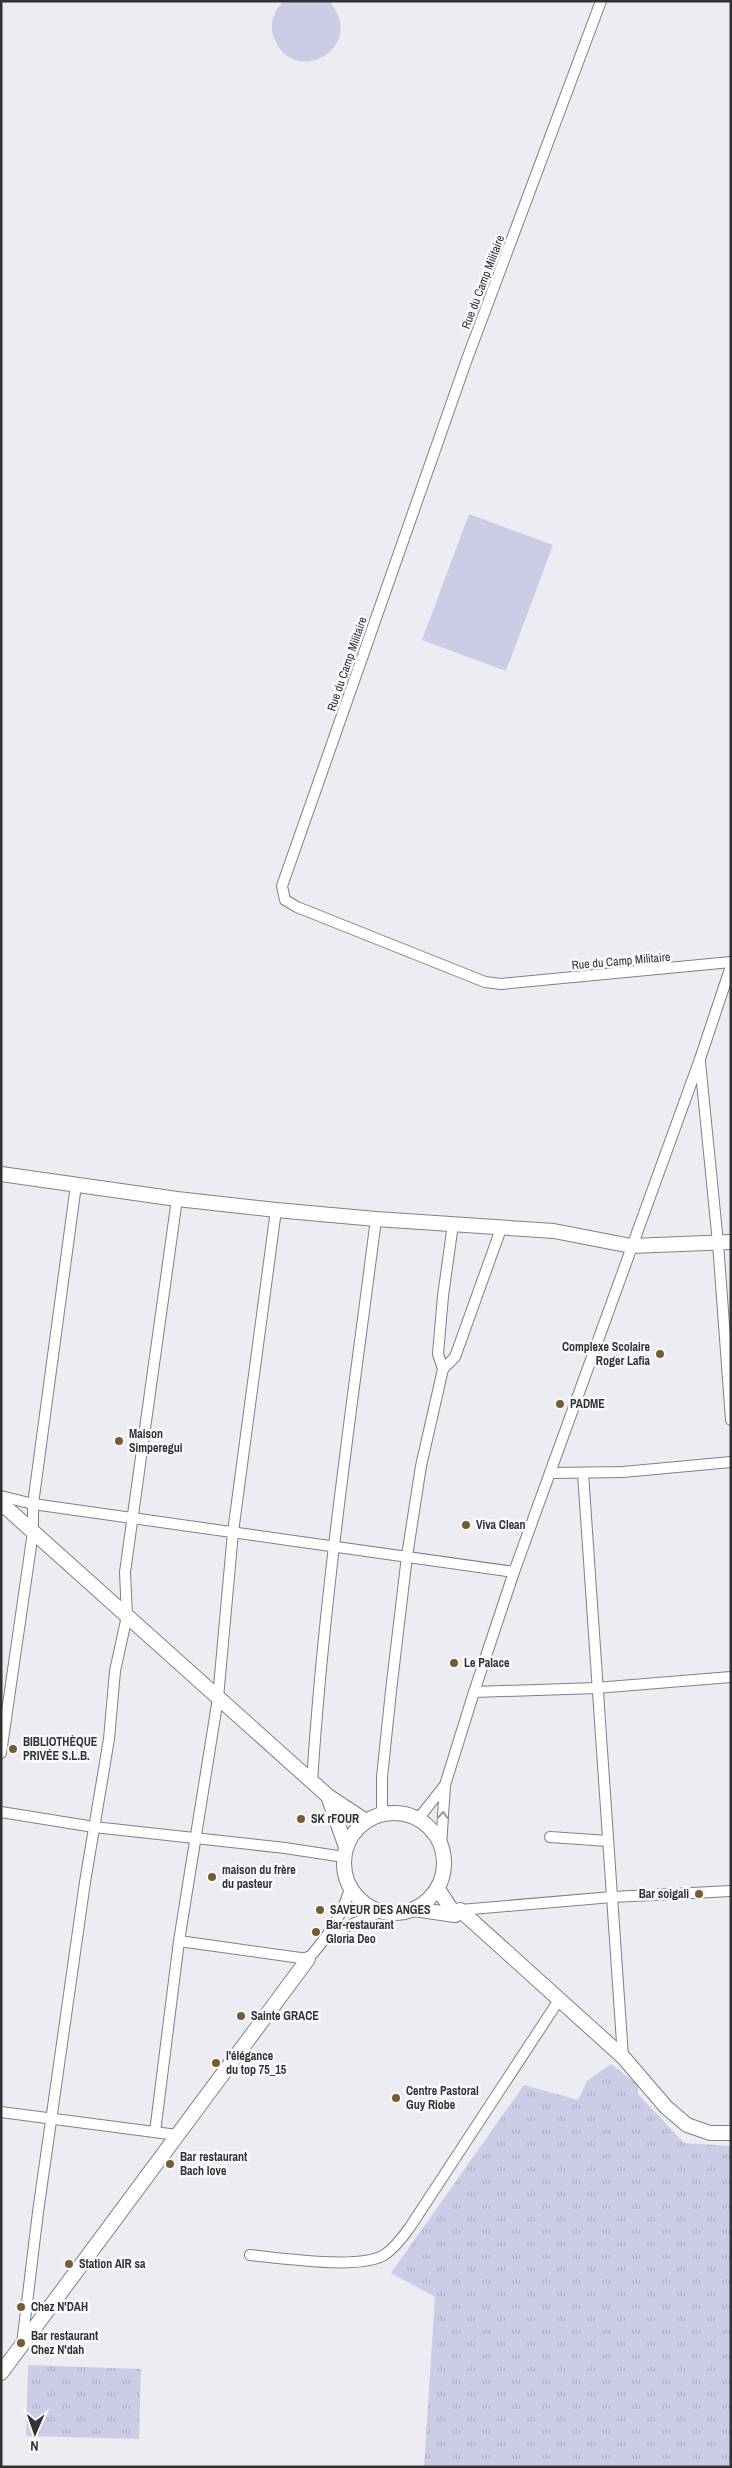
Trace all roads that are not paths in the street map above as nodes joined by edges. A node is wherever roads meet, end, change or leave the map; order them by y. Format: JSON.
{"nodes":[{"id":1,"x":600,"y":1,"type":"edge"},
{"id":2,"x":731,"y":964,"type":"edge"},
{"id":3,"x":700,"y":1058,"type":"junction"},
{"id":4,"x":1,"y":1174,"type":"edge"},
{"id":5,"x":76,"y":1185,"type":"junction"},
{"id":6,"x":177,"y":1199,"type":"junction"},
{"id":7,"x":276,"y":1210,"type":"junction"},
{"id":8,"x":376,"y":1219,"type":"junction"},
{"id":9,"x":452,"y":1224,"type":"junction"},
{"id":10,"x":502,"y":1226,"type":"junction"},
{"id":11,"x":725,"y":1243,"type":"edge"},
{"id":12,"x":631,"y":1246,"type":"junction"},
{"id":13,"x":444,"y":1369,"type":"junction"},
{"id":14,"x":731,"y":1420,"type":"edge"},
{"id":15,"x":731,"y":1462,"type":"edge"},
{"id":16,"x":550,"y":1473,"type":"junction"},
{"id":17,"x":582,"y":1473,"type":"junction"},
{"id":18,"x":1,"y":1496,"type":"edge"},
{"id":19,"x":1,"y":1503,"type":"edge"},
{"id":20,"x":32,"y":1504,"type":"junction"},
{"id":21,"x":132,"y":1517,"type":"junction"},
{"id":22,"x":34,"y":1532,"type":"junction"},
{"id":23,"x":233,"y":1532,"type":"junction"},
{"id":24,"x":332,"y":1546,"type":"junction"},
{"id":25,"x":408,"y":1556,"type":"junction"},
{"id":26,"x":514,"y":1572,"type":"junction"},
{"id":27,"x":127,"y":1616,"type":"junction"},
{"id":28,"x":731,"y":1677,"type":"edge"},
{"id":29,"x":596,"y":1688,"type":"junction"},
{"id":30,"x":474,"y":1692,"type":"junction"},
{"id":31,"x":218,"y":1698,"type":"junction"},
{"id":32,"x":1,"y":1753,"type":"edge"},
{"id":33,"x":312,"y":1782,"type":"junction"},
{"id":34,"x":444,"y":1785,"type":"junction"},
{"id":35,"x":328,"y":1796,"type":"junction"},
{"id":36,"x":1,"y":1812,"type":"edge"},
{"id":37,"x":382,"y":1814,"type":"junction"},
{"id":38,"x":418,"y":1819,"type":"junction"},
{"id":39,"x":366,"y":1821,"type":"junction"},
{"id":40,"x":94,"y":1827,"type":"junction"},
{"id":41,"x":550,"y":1837,"type":"dead end"},
{"id":42,"x":196,"y":1838,"type":"junction"},
{"id":43,"x":608,"y":1841,"type":"junction"},
{"id":44,"x":441,"y":1846,"type":"junction"},
{"id":45,"x":345,"y":1852,"type":"junction"},
{"id":46,"x":350,"y":1889,"type":"junction"},
{"id":47,"x":438,"y":1889,"type":"junction"},
{"id":48,"x":731,"y":1891,"type":"edge"},
{"id":49,"x":612,"y":1897,"type":"junction"},
{"id":50,"x":414,"y":1909,"type":"junction"},
{"id":51,"x":380,"y":1912,"type":"junction"},
{"id":52,"x":457,"y":1912,"type":"junction"},
{"id":53,"x":330,"y":1934,"type":"junction"},
{"id":54,"x":179,"y":1941,"type":"junction"},
{"id":55,"x":308,"y":1959,"type":"junction"},
{"id":56,"x":559,"y":2000,"type":"junction"},
{"id":57,"x":623,"y":2056,"type":"junction"},
{"id":58,"x":1,"y":2112,"type":"edge"},
{"id":59,"x":52,"y":2118,"type":"junction"},
{"id":60,"x":155,"y":2132,"type":"junction"},
{"id":61,"x":731,"y":2133,"type":"edge"},
{"id":62,"x":177,"y":2135,"type":"junction"},
{"id":63,"x":250,"y":2255,"type":"dead end"},
{"id":64,"x":22,"y":2345,"type":"junction"},
{"id":65,"x":1,"y":2373,"type":"edge"}],
"edges":[{"from":1,"to":2,"type":"street","name":"Rue du Camp Militaire"},
{"from":2,"to":3,"type":"street"},
{"from":3,"to":11,"type":"street"},
{"from":3,"to":12,"type":"street"},
{"from":4,"to":5,"type":"street"},
{"from":5,"to":6,"type":"street"},
{"from":5,"to":20,"type":"street"},
{"from":6,"to":7,"type":"street"},
{"from":6,"to":21,"type":"street"},
{"from":7,"to":8,"type":"street"},
{"from":7,"to":23,"type":"street"},
{"from":8,"to":9,"type":"street"},
{"from":8,"to":24,"type":"street"},
{"from":9,"to":10,"type":"street"},
{"from":9,"to":13,"type":"street"},
{"from":10,"to":12,"type":"street"},
{"from":10,"to":13,"type":"street"},
{"from":11,"to":12,"type":"street"},
{"from":11,"to":14,"type":"street"},
{"from":12,"to":16,"type":"street"},
{"from":13,"to":25,"type":"street"},
{"from":15,"to":17,"type":"street"},
{"from":16,"to":17,"type":"street"},
{"from":16,"to":26,"type":"street"},
{"from":17,"to":29,"type":"street"},
{"from":18,"to":20,"type":"street"},
{"from":19,"to":22,"type":"street"},
{"from":20,"to":21,"type":"street"},
{"from":20,"to":22,"type":"street"},
{"from":21,"to":23,"type":"street"},
{"from":21,"to":27,"type":"street"},
{"from":22,"to":27,"type":"street"},
{"from":22,"to":32,"type":"street"},
{"from":23,"to":24,"type":"street"},
{"from":23,"to":31,"type":"street"},
{"from":24,"to":25,"type":"street"},
{"from":24,"to":33,"type":"street"},
{"from":25,"to":26,"type":"street"},
{"from":25,"to":37,"type":"street"},
{"from":26,"to":30,"type":"street"},
{"from":27,"to":31,"type":"street"},
{"from":27,"to":40,"type":"street"},
{"from":28,"to":29,"type":"street"},
{"from":29,"to":30,"type":"street"},
{"from":29,"to":43,"type":"street"},
{"from":30,"to":34,"type":"street"},
{"from":31,"to":33,"type":"street"},
{"from":31,"to":42,"type":"street"},
{"from":33,"to":35,"type":"street"},
{"from":34,"to":38,"type":"street"},
{"from":44,"to":34,"type":"street","one_way":true},
{"from":35,"to":39,"type":"street"},
{"from":35,"to":45,"type":"street"},
{"from":36,"to":40,"type":"street"},
{"from":37,"to":38,"type":"street"},
{"from":37,"to":39,"type":"street"},
{"from":38,"to":44,"type":"street"},
{"from":39,"to":45,"type":"street"},
{"from":40,"to":42,"type":"street"},
{"from":40,"to":59,"type":"street"},
{"from":41,"to":43,"type":"street"},
{"from":42,"to":45,"type":"street"},
{"from":42,"to":54,"type":"street"},
{"from":43,"to":49,"type":"street"},
{"from":44,"to":47,"type":"street"},
{"from":45,"to":46,"type":"street"},
{"from":46,"to":51,"type":"street"},
{"from":46,"to":53,"type":"street"},
{"from":47,"to":50,"type":"street"},
{"from":47,"to":52,"type":"street"},
{"from":48,"to":49,"type":"street"},
{"from":49,"to":52,"type":"street"},
{"from":49,"to":57,"type":"street"},
{"from":50,"to":51,"type":"street"},
{"from":50,"to":52,"type":"street"},
{"from":51,"to":53,"type":"street"},
{"from":52,"to":56,"type":"street"},
{"from":53,"to":55,"type":"street"},
{"from":54,"to":55,"type":"street"},
{"from":54,"to":60,"type":"street"},
{"from":55,"to":62,"type":"street"},
{"from":56,"to":57,"type":"street"},
{"from":56,"to":63,"type":"street"},
{"from":57,"to":61,"type":"street"},
{"from":58,"to":59,"type":"street"},
{"from":59,"to":60,"type":"street"},
{"from":59,"to":64,"type":"street"},
{"from":60,"to":62,"type":"street"},
{"from":62,"to":64,"type":"street"},
{"from":64,"to":65,"type":"street"}]}
